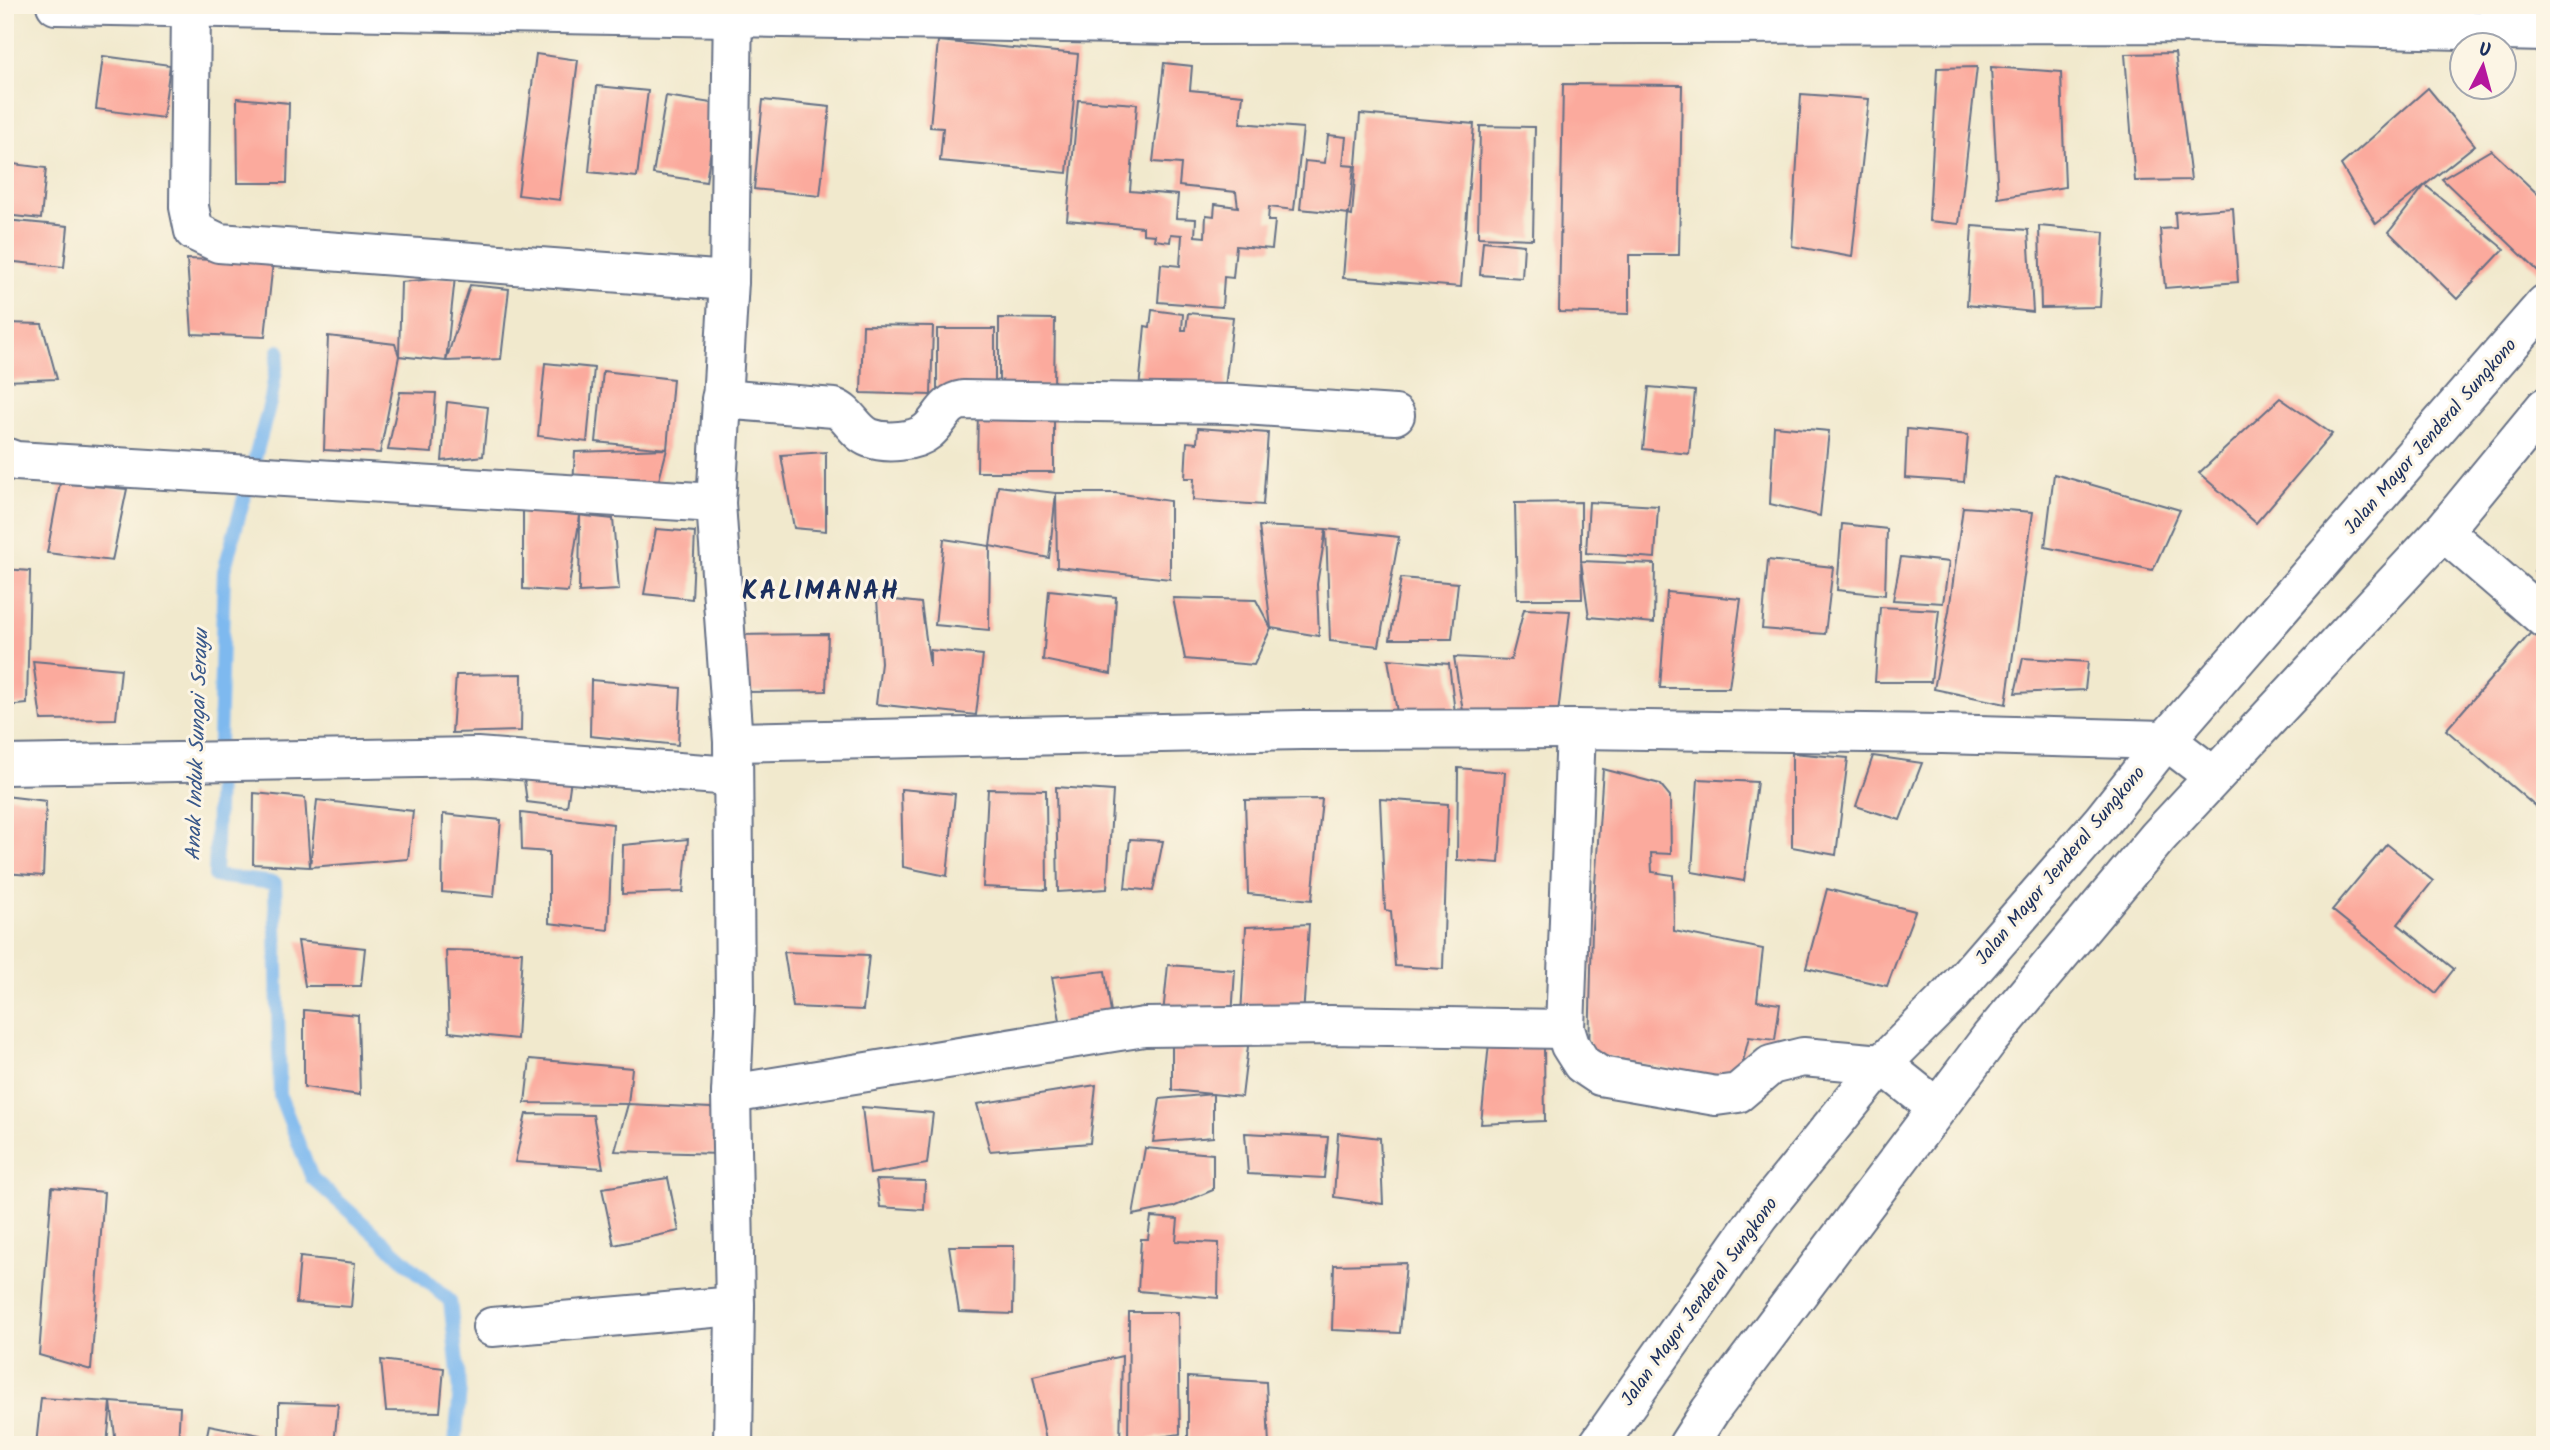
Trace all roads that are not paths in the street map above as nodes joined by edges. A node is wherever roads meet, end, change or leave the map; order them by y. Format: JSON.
{"nodes":[{"id":1,"x":56,"y":5,"type":"edge"},
{"id":2,"x":191,"y":6,"type":"edge"},
{"id":3,"x":733,"y":12,"type":"edge"},
{"id":4,"x":2545,"y":32,"type":"edge"},
{"id":5,"x":729,"y":281,"type":"junction"},
{"id":6,"x":2545,"y":304,"type":"edge"},
{"id":7,"x":721,"y":400,"type":"junction"},
{"id":8,"x":2545,"y":407,"type":"edge"},
{"id":9,"x":1395,"y":415,"type":"dead end"},
{"id":10,"x":5,"y":457,"type":"edge"},
{"id":11,"x":716,"y":503,"type":"junction"},
{"id":12,"x":2443,"y":531,"type":"junction"},
{"id":13,"x":2545,"y":619,"type":"edge"},
{"id":14,"x":1576,"y":729,"type":"junction"},
{"id":15,"x":2166,"y":740,"type":"junction"},
{"id":16,"x":732,"y":759,"type":"junction"},
{"id":17,"x":5,"y":765,"type":"edge"},
{"id":18,"x":2213,"y":776,"type":"junction"},
{"id":19,"x":1565,"y":1029,"type":"junction"},
{"id":20,"x":1882,"y":1064,"type":"junction"},
{"id":21,"x":731,"y":1094,"type":"junction"},
{"id":22,"x":1937,"y":1108,"type":"junction"},
{"id":23,"x":735,"y":1306,"type":"junction"},
{"id":24,"x":492,"y":1327,"type":"dead end"},
{"id":25,"x":733,"y":1445,"type":"edge"},
{"id":26,"x":1598,"y":1445,"type":"edge"},
{"id":27,"x":1688,"y":1445,"type":"edge"}],
"edges":[{"from":1,"to":2,"type":"street"},
{"from":2,"to":3,"type":"street"},
{"from":2,"to":5,"type":"street"},
{"from":3,"to":4,"type":"street"},
{"from":3,"to":5,"type":"street"},
{"from":5,"to":7,"type":"street"},
{"from":6,"to":15,"type":"street","name":"Jalan Mayor Jenderal Sungkono"},
{"from":7,"to":9,"type":"street"},
{"from":7,"to":11,"type":"street"},
{"from":8,"to":12,"type":"street"},
{"from":10,"to":11,"type":"street"},
{"from":11,"to":16,"type":"street"},
{"from":12,"to":13,"type":"street"},
{"from":12,"to":18,"type":"street"},
{"from":14,"to":15,"type":"street"},
{"from":14,"to":16,"type":"street"},
{"from":14,"to":19,"type":"street"},
{"from":15,"to":18,"type":"street"},
{"from":15,"to":20,"type":"street","name":"Jalan Mayor Jenderal Sungkono"},
{"from":16,"to":17,"type":"street"},
{"from":16,"to":21,"type":"street"},
{"from":18,"to":22,"type":"street"},
{"from":19,"to":20,"type":"street"},
{"from":19,"to":21,"type":"street"},
{"from":20,"to":22,"type":"street"},
{"from":20,"to":26,"type":"street","name":"Jalan Mayor Jenderal Sungkono"},
{"from":21,"to":23,"type":"street"},
{"from":22,"to":27,"type":"street"},
{"from":23,"to":24,"type":"street"},
{"from":23,"to":25,"type":"street"}]}
